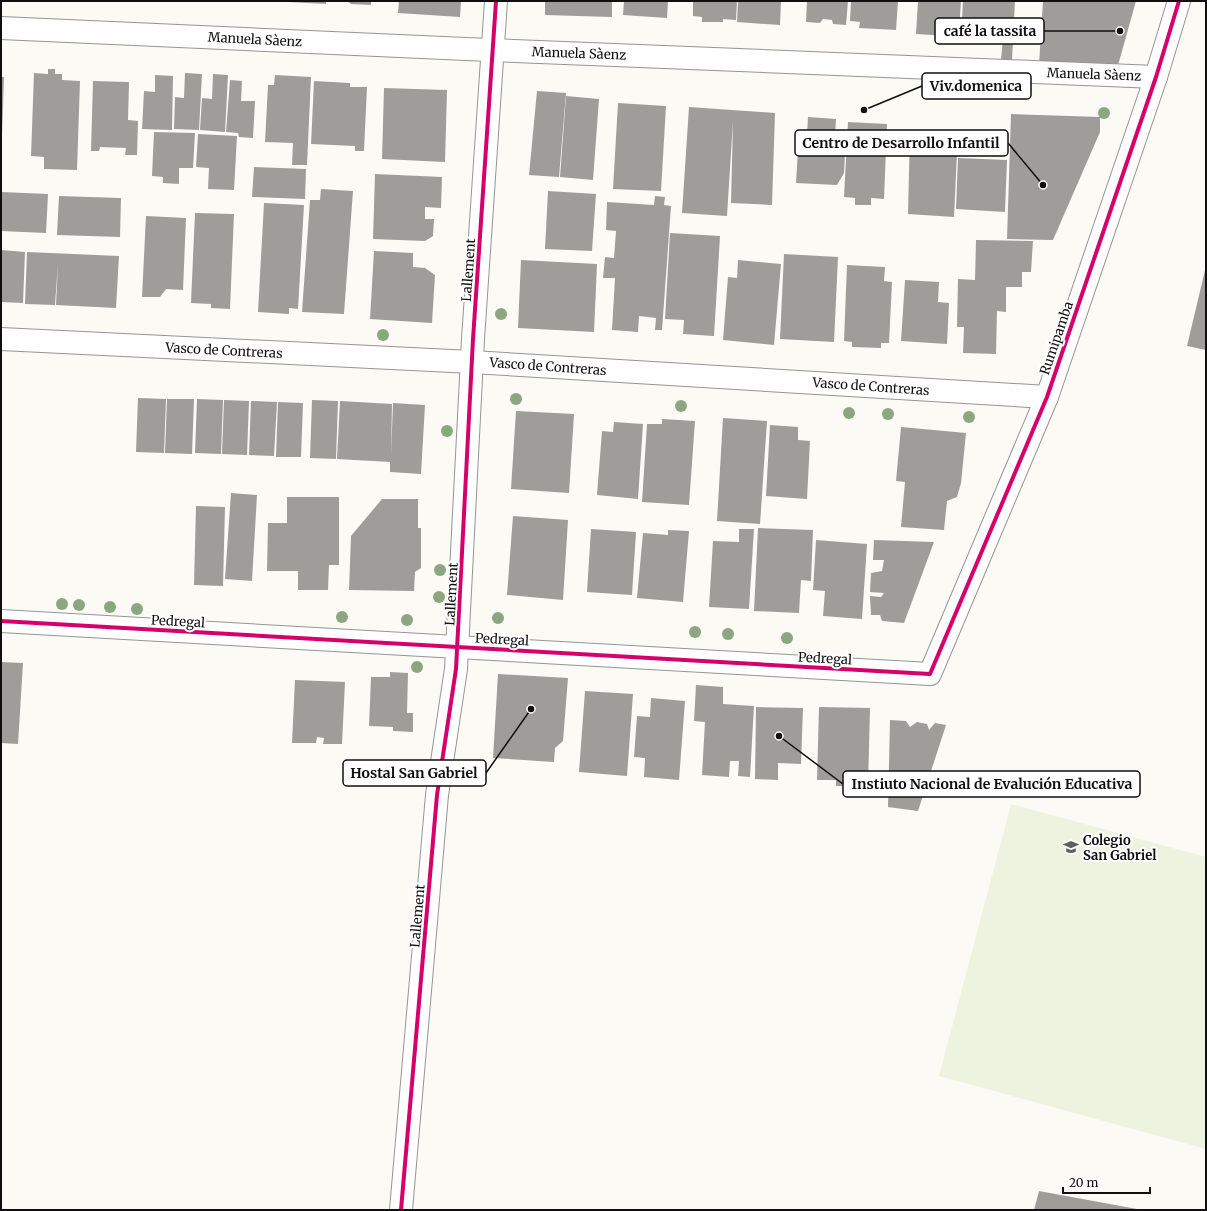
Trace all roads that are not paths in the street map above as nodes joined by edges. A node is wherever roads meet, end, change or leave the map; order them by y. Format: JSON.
{"nodes":[{"id":1,"x":496,"y":1,"type":"edge"},
{"id":2,"x":1179,"y":1,"type":"edge"},
{"id":3,"x":1,"y":28,"type":"edge"},
{"id":4,"x":493,"y":50,"type":"junction"},
{"id":5,"x":1156,"y":77,"type":"junction"},
{"id":6,"x":1,"y":339,"type":"edge"},
{"id":7,"x":472,"y":362,"type":"junction"},
{"id":8,"x":1047,"y":397,"type":"junction"},
{"id":9,"x":1,"y":621,"type":"edge"},
{"id":10,"x":458,"y":647,"type":"junction"},
{"id":11,"x":930,"y":674,"type":"joint"},
{"id":12,"x":401,"y":1210,"type":"edge"}],
"edges":[{"from":1,"to":4,"type":"street","name":"Lallement"},
{"from":2,"to":5,"type":"street","name":"Rumipamba"},
{"from":3,"to":4,"type":"street","name":"Manuela Sàenz"},
{"from":4,"to":5,"type":"street","name":"Manuela Sàenz"},
{"from":4,"to":7,"type":"street","name":"Lallement"},
{"from":5,"to":8,"type":"street","name":"Rumipamba"},
{"from":6,"to":7,"type":"street","name":"Vasco de Contreras"},
{"from":7,"to":8,"type":"street","name":"Vasco de Contreras"},
{"from":7,"to":10,"type":"street","name":"Lallement"},
{"from":8,"to":11,"type":"street","name":"Rumipamba"},
{"from":9,"to":10,"type":"street","name":"Pedregal"},
{"from":10,"to":11,"type":"street","name":"Pedregal"},
{"from":10,"to":12,"type":"street","name":"Lallement"}]}
